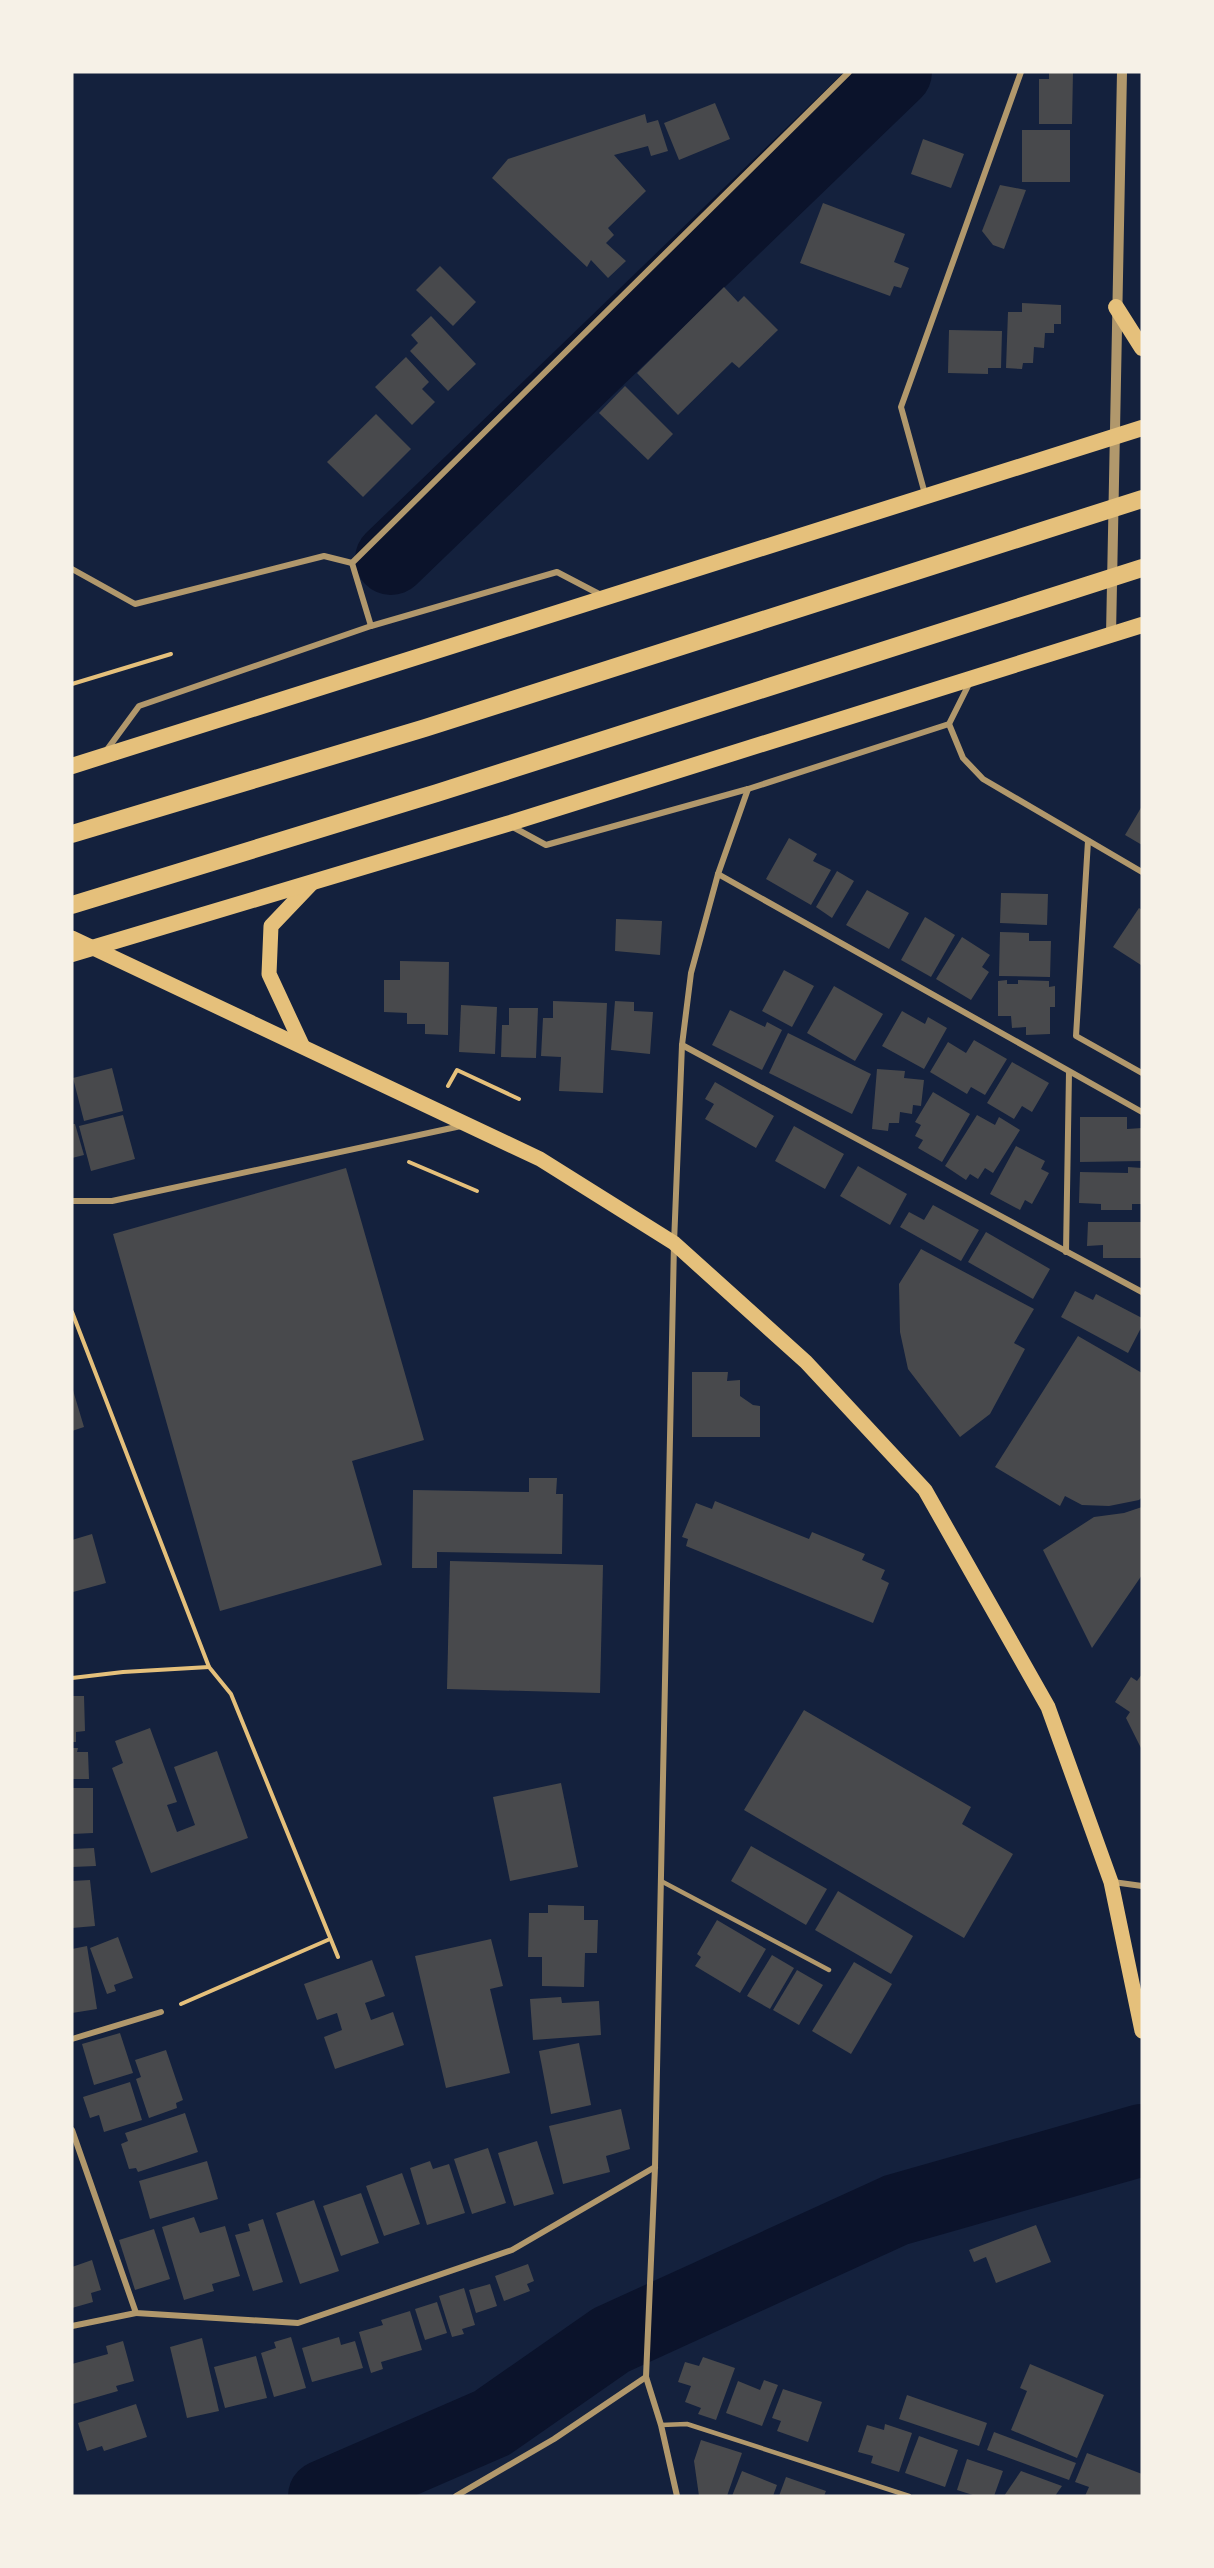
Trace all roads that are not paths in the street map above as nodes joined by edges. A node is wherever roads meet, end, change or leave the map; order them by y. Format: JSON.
{"nodes":[{"id":1,"x":849,"y":72,"type":"edge"},
{"id":2,"x":1021,"y":72,"type":"edge"},
{"id":3,"x":1122,"y":72,"type":"edge"},
{"id":4,"x":1116,"y":307,"type":"junction"},
{"id":5,"x":1142,"y":348,"type":"edge"},
{"id":6,"x":1142,"y":428,"type":"edge"},
{"id":7,"x":1113,"y":438,"type":"junction"},
{"id":8,"x":926,"y":496,"type":"junction"},
{"id":9,"x":1142,"y":499,"type":"edge"},
{"id":10,"x":352,"y":563,"type":"junction"},
{"id":11,"x":1142,"y":568,"type":"edge"},
{"id":12,"x":72,"y":569,"type":"edge"},
{"id":13,"x":605,"y":597,"type":"junction"},
{"id":14,"x":1142,"y":625,"type":"edge"},
{"id":15,"x":371,"y":626,"type":"junction"},
{"id":16,"x":1111,"y":635,"type":"junction"},
{"id":17,"x":972,"y":678,"type":"junction"},
{"id":18,"x":949,"y":724,"type":"junction"},
{"id":19,"x":102,"y":756,"type":"junction"},
{"id":20,"x":72,"y":766,"type":"edge"},
{"id":21,"x":747,"y":789,"type":"junction"},
{"id":22,"x":507,"y":824,"type":"junction"},
{"id":23,"x":72,"y":834,"type":"edge"},
{"id":24,"x":1088,"y":841,"type":"junction"},
{"id":25,"x":1142,"y":872,"type":"edge"},
{"id":26,"x":718,"y":874,"type":"junction"},
{"id":27,"x":312,"y":883,"type":"junction"},
{"id":28,"x":72,"y":905,"type":"edge"},
{"id":29,"x":72,"y":940,"type":"edge"},
{"id":30,"x":92,"y":948,"type":"junction"},
{"id":31,"x":72,"y":954,"type":"edge"},
{"id":32,"x":682,"y":1045,"type":"junction"},
{"id":33,"x":302,"y":1046,"type":"junction"},
{"id":34,"x":1070,"y":1072,"type":"junction"},
{"id":35,"x":1142,"y":1073,"type":"edge"},
{"id":36,"x":1142,"y":1112,"type":"edge"},
{"id":37,"x":470,"y":1124,"type":"junction"},
{"id":38,"x":72,"y":1201,"type":"edge"},
{"id":39,"x":674,"y":1243,"type":"junction"},
{"id":40,"x":1066,"y":1252,"type":"junction"},
{"id":41,"x":1142,"y":1292,"type":"edge"},
{"id":42,"x":661,"y":1881,"type":"junction"},
{"id":43,"x":1111,"y":1882,"type":"junction"},
{"id":44,"x":1142,"y":1886,"type":"edge"},
{"id":45,"x":829,"y":1970,"type":"dead end"},
{"id":46,"x":161,"y":2012,"type":"road end"},
{"id":47,"x":1142,"y":2031,"type":"edge"},
{"id":48,"x":72,"y":2039,"type":"edge"},
{"id":49,"x":72,"y":2130,"type":"edge"},
{"id":50,"x":655,"y":2167,"type":"junction"},
{"id":51,"x":136,"y":2313,"type":"junction"},
{"id":52,"x":72,"y":2326,"type":"edge"},
{"id":53,"x":646,"y":2377,"type":"junction"},
{"id":54,"x":661,"y":2425,"type":"junction"},
{"id":55,"x":456,"y":2496,"type":"edge"},
{"id":56,"x":676,"y":2496,"type":"edge"},
{"id":57,"x":909,"y":2496,"type":"edge"}],
"edges":[{"from":1,"to":10,"type":"street"},
{"from":2,"to":8,"type":"street"},
{"from":3,"to":4,"type":"street"},
{"from":4,"to":5,"type":"highway"},
{"from":4,"to":7,"type":"street"},
{"from":6,"to":7,"type":"highway"},
{"from":7,"to":8,"type":"highway"},
{"from":7,"to":16,"type":"street"},
{"from":8,"to":13,"type":"highway"},
{"from":9,"to":23,"type":"highway"},
{"from":10,"to":12,"type":"street"},
{"from":10,"to":15,"type":"street"},
{"from":11,"to":28,"type":"highway"},
{"from":13,"to":15,"type":"street"},
{"from":13,"to":19,"type":"highway"},
{"from":14,"to":16,"type":"highway"},
{"from":15,"to":19,"type":"street"},
{"from":16,"to":17,"type":"highway"},
{"from":17,"to":18,"type":"street"},
{"from":17,"to":22,"type":"highway"},
{"from":18,"to":21,"type":"street"},
{"from":18,"to":24,"type":"street"},
{"from":19,"to":20,"type":"highway"},
{"from":21,"to":22,"type":"street"},
{"from":21,"to":26,"type":"street"},
{"from":22,"to":27,"type":"highway"},
{"from":24,"to":25,"type":"street"},
{"from":24,"to":35,"type":"street"},
{"from":26,"to":32,"type":"street"},
{"from":26,"to":34,"type":"street"},
{"from":27,"to":30,"type":"highway"},
{"from":27,"to":33,"type":"main road"},
{"from":29,"to":30,"type":"main road"},
{"from":30,"to":31,"type":"highway"},
{"from":30,"to":33,"type":"main road"},
{"from":32,"to":39,"type":"street"},
{"from":32,"to":40,"type":"street"},
{"from":33,"to":37,"type":"main road"},
{"from":34,"to":36,"type":"street"},
{"from":34,"to":40,"type":"street"},
{"from":37,"to":38,"type":"street"},
{"from":37,"to":39,"type":"main road"},
{"from":39,"to":42,"type":"street"},
{"from":39,"to":43,"type":"main road"},
{"from":40,"to":41,"type":"street"},
{"from":42,"to":45,"type":"lane"},
{"from":42,"to":50,"type":"street"},
{"from":43,"to":44,"type":"street"},
{"from":43,"to":47,"type":"main road"},
{"from":46,"to":48,"type":"street"},
{"from":49,"to":51,"type":"street"},
{"from":50,"to":51,"type":"street"},
{"from":50,"to":53,"type":"street"},
{"from":51,"to":52,"type":"street"},
{"from":53,"to":54,"type":"street"},
{"from":53,"to":55,"type":"street"},
{"from":54,"to":56,"type":"street"},
{"from":54,"to":57,"type":"lane"}]}
